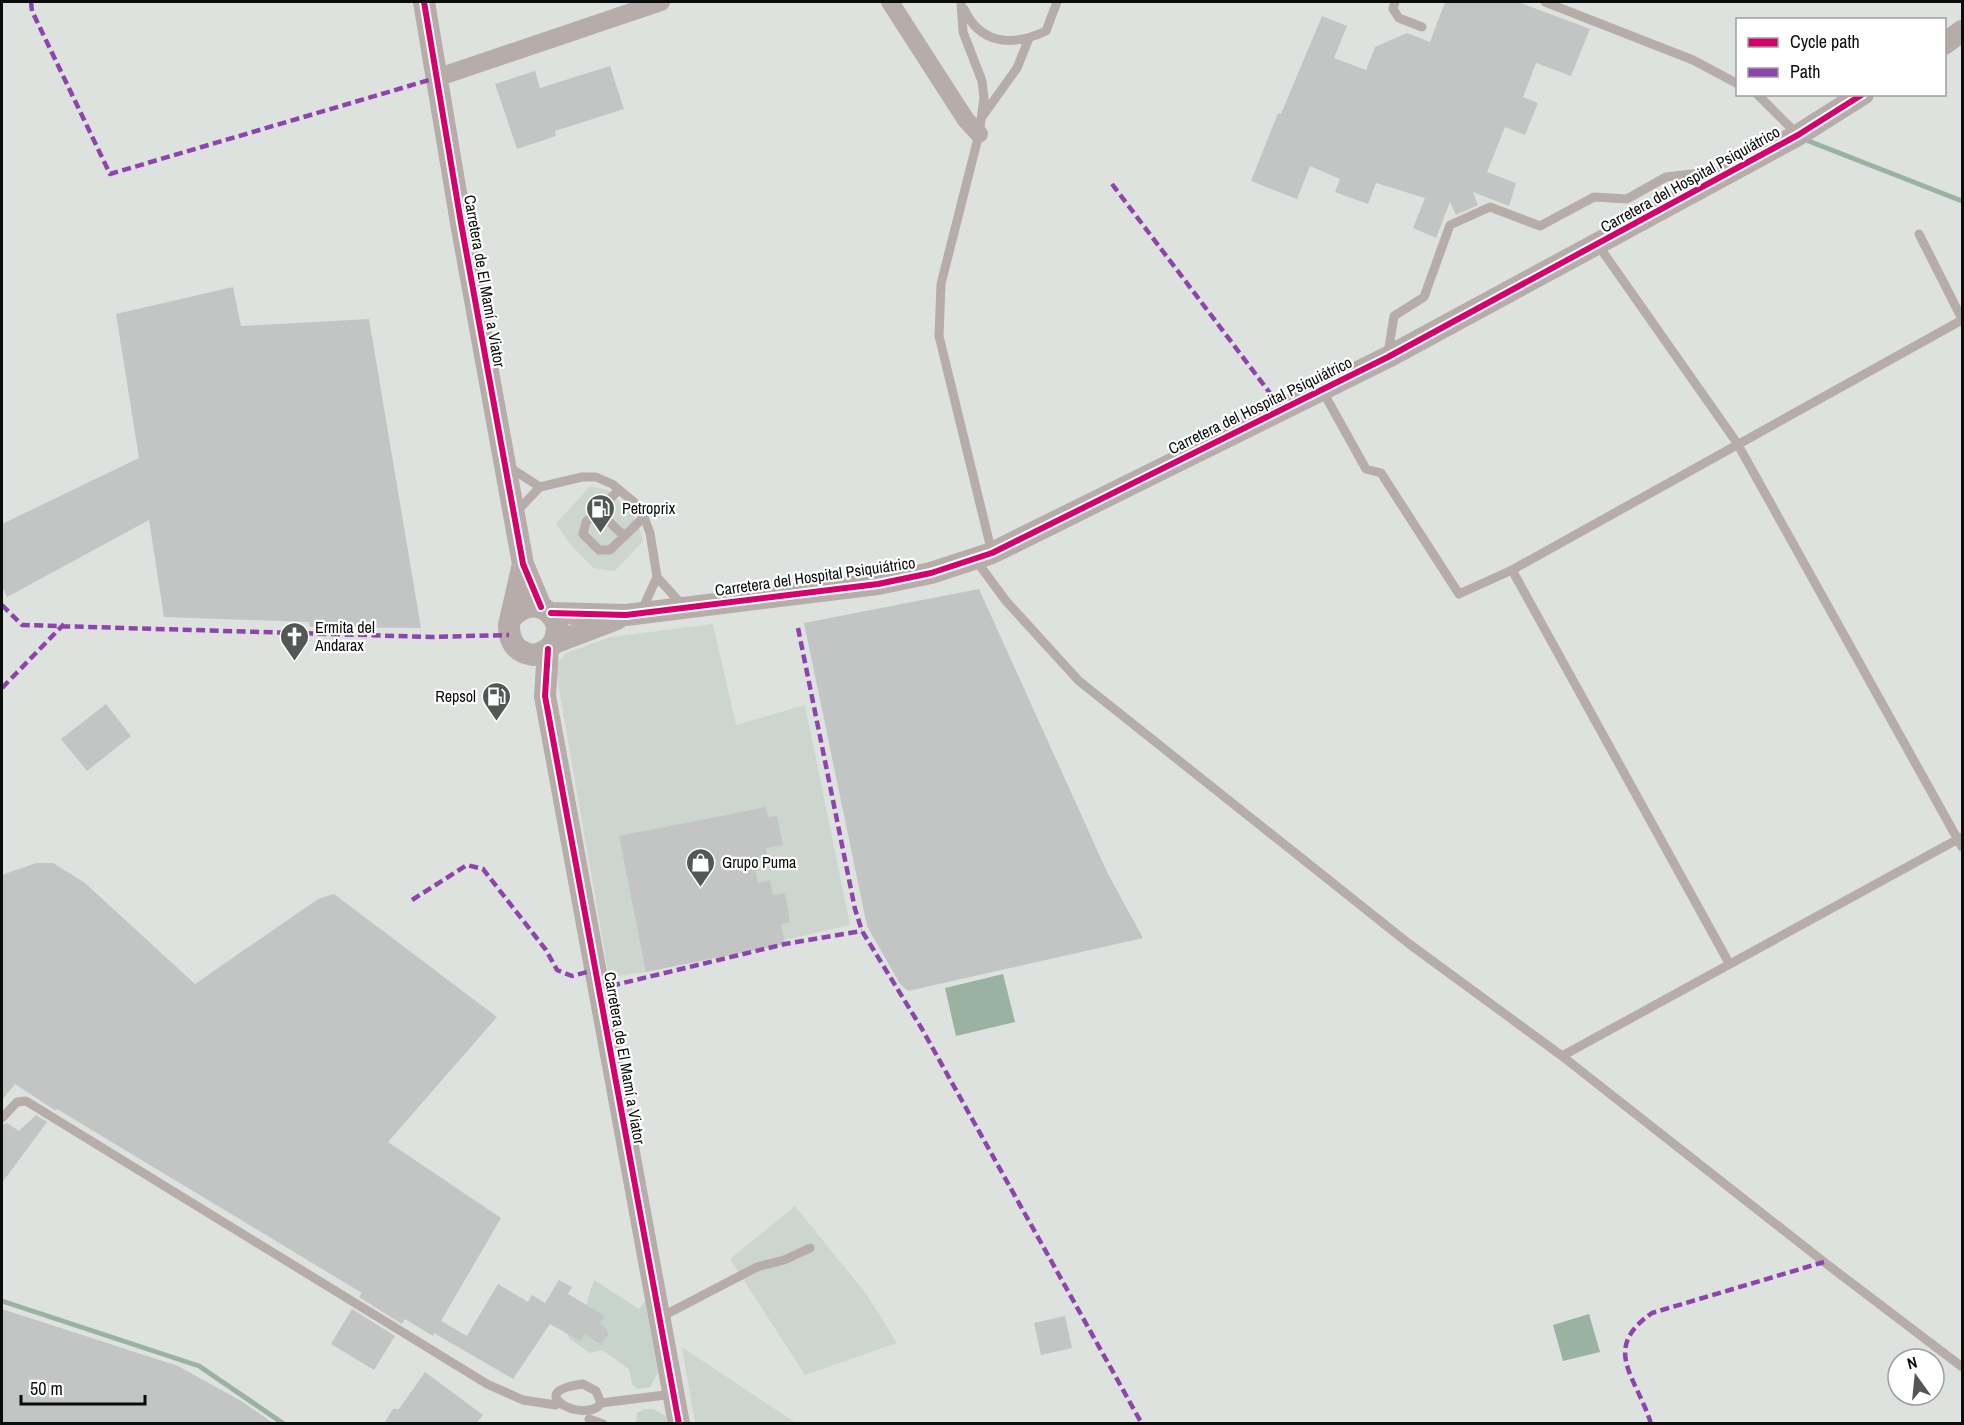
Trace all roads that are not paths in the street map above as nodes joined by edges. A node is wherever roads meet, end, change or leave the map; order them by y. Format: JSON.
{"nodes":[{"id":1,"x":424,"y":2,"type":"edge"},
{"id":2,"x":661,"y":2,"type":"edge"},
{"id":3,"x":890,"y":2,"type":"edge"},
{"id":4,"x":1058,"y":2,"type":"edge"},
{"id":5,"x":1395,"y":2,"type":"edge"},
{"id":6,"x":1545,"y":2,"type":"edge"},
{"id":7,"x":961,"y":3,"type":"edge"},
{"id":8,"x":1422,"y":27,"type":"dead end"},
{"id":9,"x":1962,"y":32,"type":"edge"},
{"id":10,"x":1029,"y":38,"type":"junction"},
{"id":11,"x":1946,"y":43,"type":"edge"},
{"id":12,"x":436,"y":78,"type":"junction"},
{"id":13,"x":1736,"y":83,"type":"edge"},
{"id":14,"x":1759,"y":96,"type":"edge"},
{"id":15,"x":1860,"y":96,"type":"edge"},
{"id":16,"x":979,"y":128,"type":"junction"},
{"id":17,"x":1798,"y":135,"type":"junction"},
{"id":18,"x":1735,"y":169,"type":"junction"},
{"id":19,"x":1919,"y":234,"type":"dead end"},
{"id":20,"x":1598,"y":245,"type":"junction"},
{"id":21,"x":1962,"y":319,"type":"edge"},
{"id":22,"x":1388,"y":357,"type":"junction"},
{"id":23,"x":1322,"y":390,"type":"junction"},
{"id":24,"x":1737,"y":443,"type":"junction"},
{"id":25,"x":504,"y":464,"type":"junction"},
{"id":26,"x":540,"y":486,"type":"junction"},
{"id":27,"x":619,"y":490,"type":"junction"},
{"id":28,"x":598,"y":511,"type":"junction"},
{"id":29,"x":513,"y":515,"type":"junction"},
{"id":30,"x":644,"y":517,"type":"junction"},
{"id":31,"x":624,"y":536,"type":"junction"},
{"id":32,"x":984,"y":556,"type":"junction"},
{"id":33,"x":522,"y":564,"type":"junction"},
{"id":34,"x":1512,"y":570,"type":"junction"},
{"id":35,"x":657,"y":577,"type":"junction"},
{"id":36,"x":684,"y":608,"type":"junction"},
{"id":37,"x":546,"y":610,"type":"junction"},
{"id":38,"x":633,"y":614,"type":"junction"},
{"id":39,"x":512,"y":617,"type":"junction"},
{"id":40,"x":551,"y":646,"type":"junction"},
{"id":41,"x":525,"y":654,"type":"junction"},
{"id":42,"x":545,"y":696,"type":"junction"},
{"id":43,"x":1961,"y":841,"type":"edge"},
{"id":44,"x":1729,"y":963,"type":"junction"},
{"id":45,"x":1562,"y":1056,"type":"junction"},
{"id":46,"x":2,"y":1118,"type":"edge"},
{"id":47,"x":810,"y":1248,"type":"dead end"},
{"id":48,"x":659,"y":1318,"type":"junction"},
{"id":49,"x":1962,"y":1367,"type":"edge"},
{"id":50,"x":674,"y":1394,"type":"junction"},
{"id":51,"x":601,"y":1403,"type":"junction"},
{"id":52,"x":556,"y":1405,"type":"junction"},
{"id":53,"x":590,"y":1419,"type":"junction"},
{"id":54,"x":603,"y":1424,"type":"edge"},
{"id":55,"x":679,"y":1424,"type":"edge"}],
"edges":[{"from":1,"to":12,"type":"street","name":"Carretera de El Mamí a Viator"},
{"from":2,"to":12,"type":"street"},
{"from":3,"to":16,"type":"street"},
{"from":4,"to":10,"type":"lane"},
{"from":5,"to":8,"type":"lane"},
{"from":6,"to":13,"type":"lane"},
{"from":7,"to":10,"type":"lane"},
{"from":7,"to":16,"type":"lane"},
{"from":9,"to":11,"type":"street"},
{"from":10,"to":16,"type":"lane"},
{"from":12,"to":25,"type":"street","name":"Carretera de El Mamí a Viator"},
{"from":14,"to":17,"type":"lane"},
{"from":15,"to":17,"type":"street","name":"Carretera del Hospital Psiquiátrico"},
{"from":16,"to":32,"type":"lane"},
{"from":17,"to":18,"type":"street","name":"Carretera del Hospital Psiquiátrico"},
{"from":18,"to":20,"type":"street","name":"Carretera del Hospital Psiquiátrico"},
{"from":18,"to":22,"type":"lane"},
{"from":19,"to":21,"type":"lane"},
{"from":20,"to":22,"type":"street","name":"Carretera del Hospital Psiquiátrico"},
{"from":20,"to":24,"type":"lane"},
{"from":21,"to":24,"type":"lane"},
{"from":22,"to":23,"type":"street","name":"Carretera del Hospital Psiquiátrico"},
{"from":23,"to":32,"type":"street","name":"Carretera del Hospital Psiquiátrico"},
{"from":23,"to":34,"type":"lane"},
{"from":24,"to":34,"type":"lane"},
{"from":24,"to":43,"type":"lane"},
{"from":25,"to":26,"type":"lane"},
{"from":25,"to":29,"type":"street","name":"Carretera de El Mamí a Viator"},
{"from":26,"to":27,"type":"lane"},
{"from":26,"to":29,"type":"lane"},
{"from":27,"to":28,"type":"lane"},
{"from":27,"to":30,"type":"lane"},
{"from":28,"to":31,"type":"lane"},
{"from":28,"to":31,"type":"lane"},
{"from":29,"to":33,"type":"street","name":"Carretera de El Mamí a Viator"},
{"from":30,"to":31,"type":"lane"},
{"from":30,"to":35,"type":"lane"},
{"from":32,"to":36,"type":"street","name":"Carretera del Hospital Psiquiátrico"},
{"from":32,"to":45,"type":"lane"},
{"from":33,"to":37,"type":"street"},
{"from":33,"to":39,"type":"street"},
{"from":34,"to":44,"type":"lane"},
{"from":35,"to":36,"type":"lane"},
{"from":35,"to":38,"type":"lane"},
{"from":36,"to":38,"type":"street","name":"Carretera del Hospital Psiquiátrico"},
{"from":37,"to":38,"type":"street"},
{"from":37,"to":39,"type":"street"},
{"from":37,"to":40,"type":"street"},
{"from":38,"to":40,"type":"street"},
{"from":39,"to":41,"type":"street"},
{"from":40,"to":41,"type":"street"},
{"from":40,"to":42,"type":"street"},
{"from":41,"to":42,"type":"street"},
{"from":42,"to":48,"type":"street","name":"Carretera de El Mamí a Viator"},
{"from":43,"to":44,"type":"lane"},
{"from":44,"to":45,"type":"lane"},
{"from":45,"to":49,"type":"lane"},
{"from":46,"to":52,"type":"lane"},
{"from":47,"to":48,"type":"lane"},
{"from":48,"to":50,"type":"street","name":"Carretera de El Mamí a Viator"},
{"from":50,"to":51,"type":"lane"},
{"from":50,"to":55,"type":"street","name":"Carretera de El Mamí a Viator"},
{"from":51,"to":52,"type":"lane"},
{"from":51,"to":53,"type":"lane"},
{"from":52,"to":53,"type":"lane"},
{"from":53,"to":54,"type":"lane"}]}
